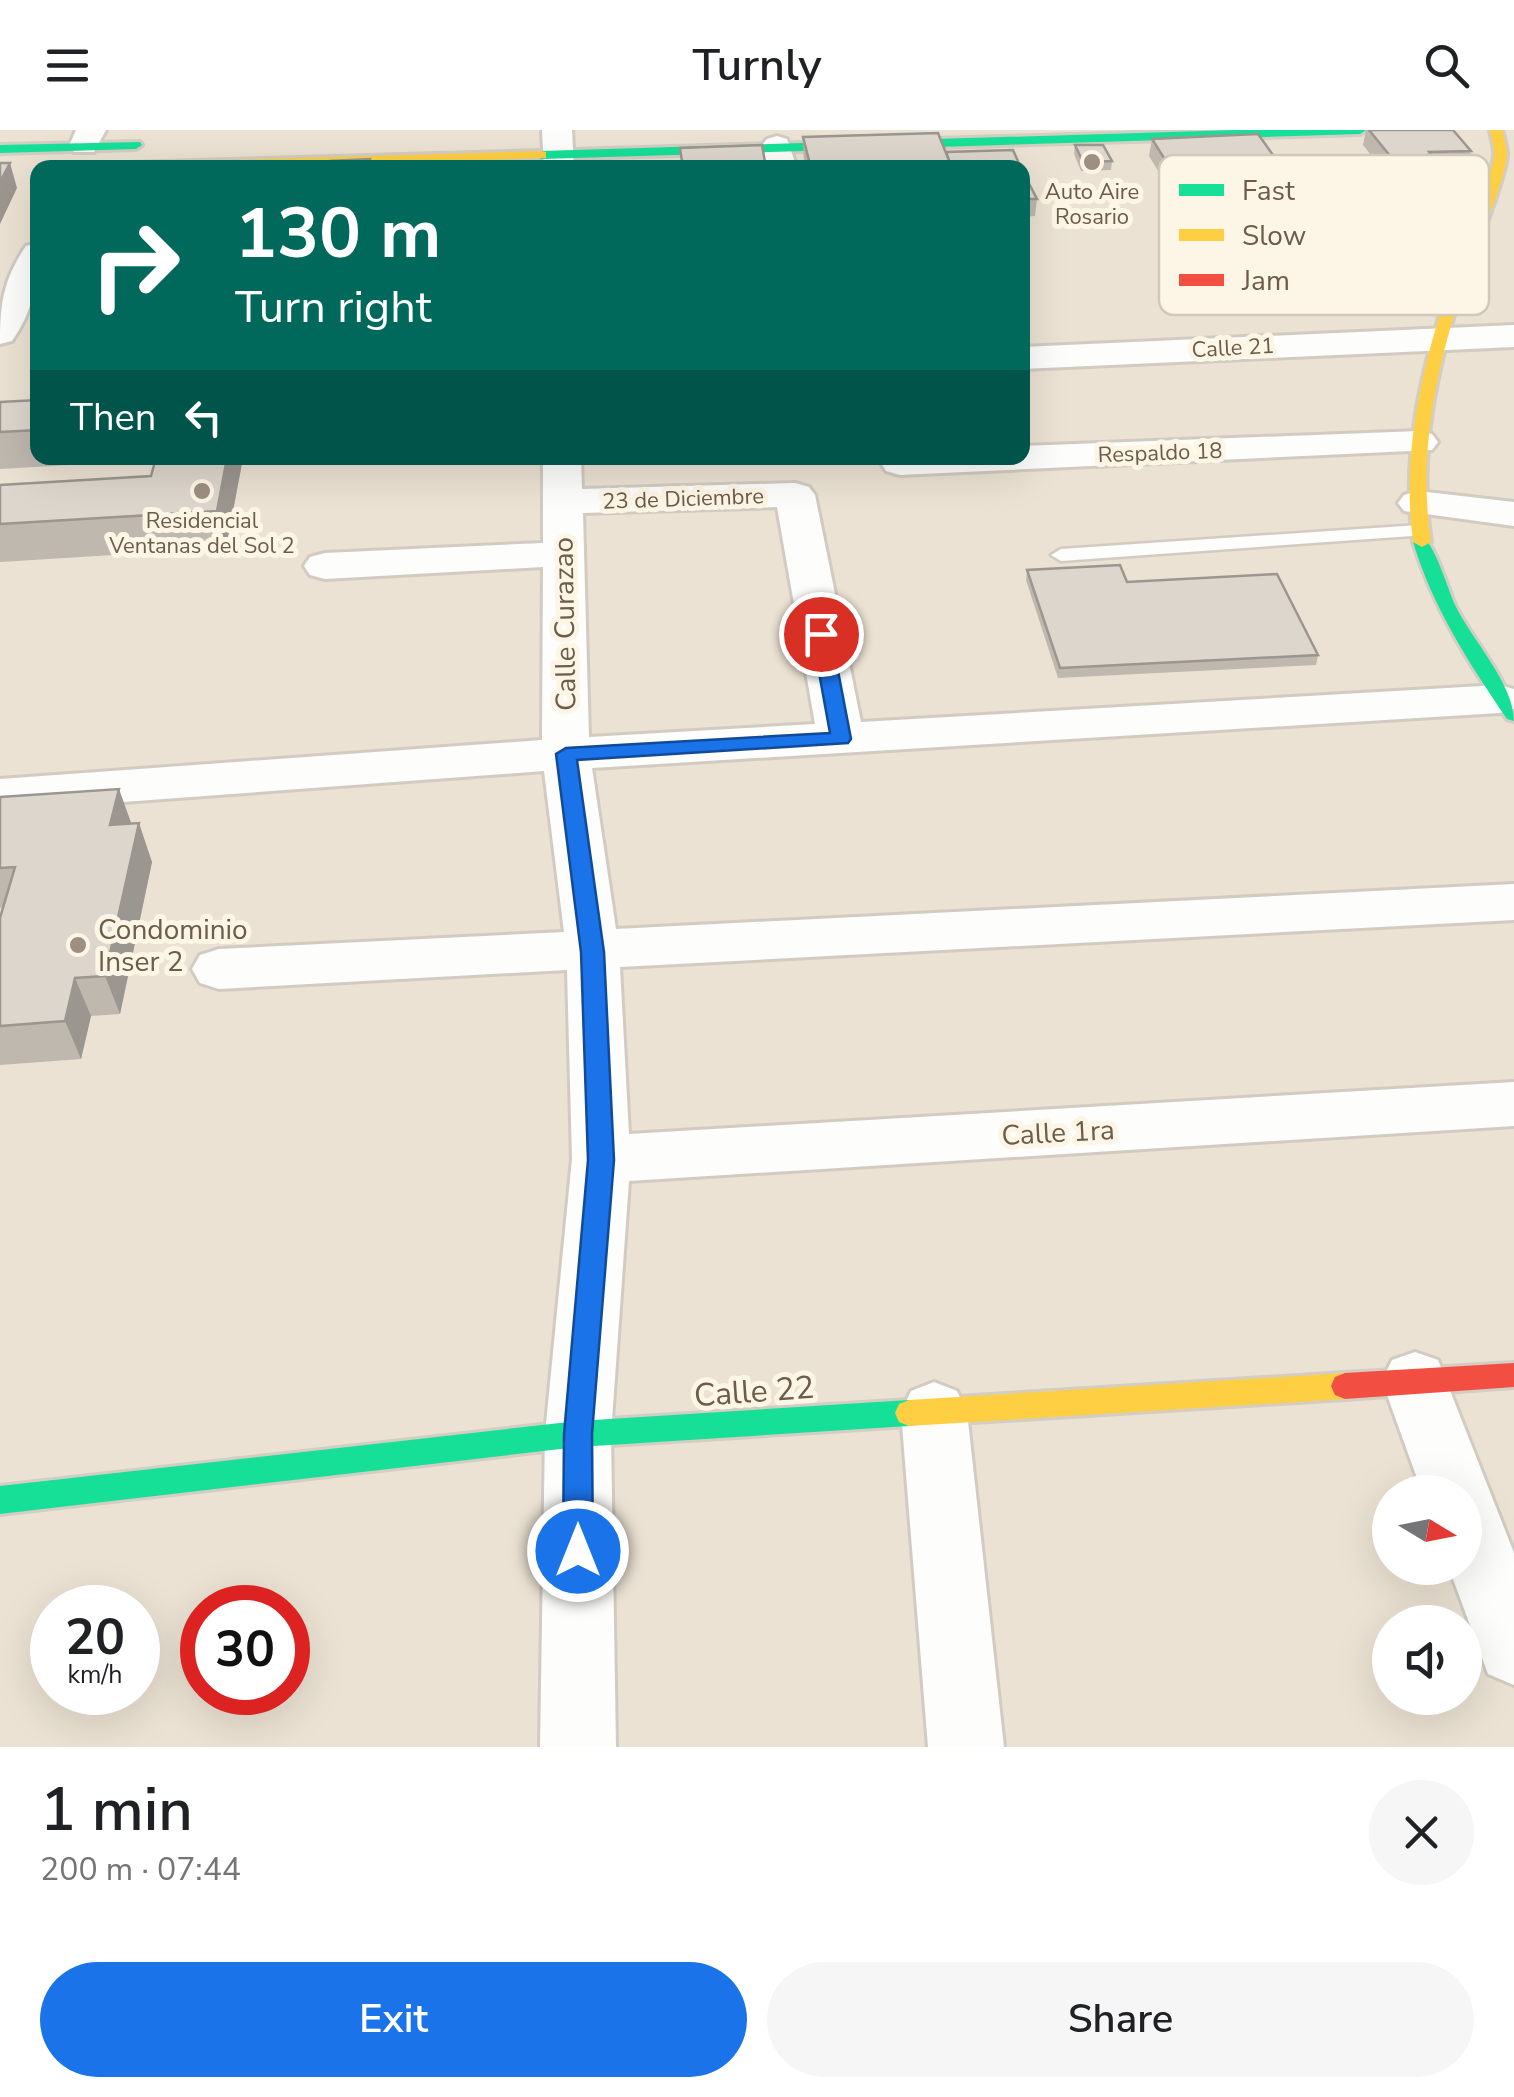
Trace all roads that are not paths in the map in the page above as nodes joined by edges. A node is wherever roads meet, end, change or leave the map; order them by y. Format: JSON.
{"nodes":[{"id":1,"x":599,"y":130,"type":"edge"},
{"id":2,"x":1360,"y":130,"type":"edge"},
{"id":3,"x":1496,"y":130,"type":"edge"},
{"id":4,"x":558,"y":146,"type":"edge"},
{"id":5,"x":89,"y":148,"type":"edge"},
{"id":6,"x":0,"y":149,"type":"edge"},
{"id":7,"x":779,"y":156,"type":"edge"},
{"id":8,"x":30,"y":169,"type":"edge"},
{"id":9,"x":0,"y":170,"type":"edge"},
{"id":10,"x":1505,"y":173,"type":"edge"},
{"id":11,"x":1489,"y":215,"type":"edge"},
{"id":12,"x":30,"y":287,"type":"edge"},
{"id":13,"x":1451,"y":315,"type":"edge"},
{"id":14,"x":0,"y":334,"type":"edge"},
{"id":15,"x":1514,"y":336,"type":"edge"},
{"id":16,"x":1443,"y":337,"type":"junction"},
{"id":17,"x":1030,"y":358,"type":"edge"},
{"id":18,"x":1420,"y":442,"type":"junction"},
{"id":19,"x":1030,"y":457,"type":"edge"},
{"id":20,"x":562,"y":480,"type":"edge"},
{"id":21,"x":1514,"y":514,"type":"edge"},
{"id":22,"x":1418,"y":517,"type":"junction"},
{"id":23,"x":563,"y":554,"type":"junction"},
{"id":24,"x":1061,"y":555,"type":"dead end"},
{"id":25,"x":325,"y":566,"type":"dead end"},
{"id":26,"x":1502,"y":686,"type":"edge"},
{"id":27,"x":841,"y":739,"type":"junction"},
{"id":28,"x":566,"y":754,"type":"junction"},
{"id":29,"x":0,"y":796,"type":"edge"},
{"id":30,"x":1514,"y":902,"type":"edge"},
{"id":31,"x":593,"y":952,"type":"junction"},
{"id":32,"x":219,"y":969,"type":"dead end"},
{"id":33,"x":1514,"y":1104,"type":"edge"},
{"id":34,"x":601,"y":1160,"type":"junction"},
{"id":35,"x":1514,"y":1375,"type":"edge"},
{"id":36,"x":1416,"y":1382,"type":"junction"},
{"id":37,"x":934,"y":1412,"type":"junction"},
{"id":38,"x":578,"y":1434,"type":"junction"},
{"id":39,"x":1450,"y":1475,"type":"edge"},
{"id":40,"x":0,"y":1500,"type":"edge"},
{"id":41,"x":1482,"y":1562,"type":"edge"},
{"id":42,"x":1514,"y":1648,"type":"edge"},
{"id":43,"x":578,"y":1747,"type":"edge"},
{"id":44,"x":966,"y":1747,"type":"edge"}],
"edges":[{"from":1,"to":4,"type":"street"},
{"from":2,"to":7,"type":"street"},
{"from":3,"to":10,"type":"street"},
{"from":4,"to":5,"type":"street"},
{"from":4,"to":7,"type":"street"},
{"from":5,"to":6,"type":"street"},
{"from":8,"to":9,"type":"street"},
{"from":10,"to":11,"type":"street"},
{"from":12,"to":14,"type":"street"},
{"from":13,"to":16,"type":"street"},
{"from":15,"to":16,"type":"street","name":"Calle 21"},
{"from":16,"to":17,"type":"street","name":"Calle 21"},
{"from":16,"to":18,"type":"street"},
{"from":18,"to":19,"type":"street","name":"Respaldo 18"},
{"from":18,"to":22,"type":"street"},
{"from":20,"to":23,"type":"street","name":"Calle Curazao"},
{"from":20,"to":27,"type":"street","name":"23 de Diciembre"},
{"from":21,"to":22,"type":"street"},
{"from":22,"to":24,"type":"lane"},
{"from":22,"to":26,"type":"street"},
{"from":23,"to":25,"type":"street"},
{"from":23,"to":28,"type":"street","name":"Calle Curazao"},
{"from":26,"to":27,"type":"street"},
{"from":27,"to":28,"type":"street"},
{"from":28,"to":29,"type":"street"},
{"from":28,"to":31,"type":"street","name":"Calle Curazao"},
{"from":30,"to":31,"type":"street"},
{"from":31,"to":32,"type":"street"},
{"from":31,"to":34,"type":"street","name":"Calle Curazao"},
{"from":33,"to":34,"type":"street","name":"Calle 1ra"},
{"from":34,"to":38,"type":"street","name":"Calle Curazao"},
{"from":35,"to":36,"type":"street","name":"Calle 22"},
{"from":36,"to":37,"type":"street","name":"Calle 22"},
{"from":36,"to":39,"type":"street"},
{"from":37,"to":38,"type":"street","name":"Calle 22"},
{"from":37,"to":44,"type":"street"},
{"from":38,"to":40,"type":"street","name":"Calle 22"},
{"from":38,"to":43,"type":"street","name":"Calle Curazao"},
{"from":41,"to":42,"type":"street"}]}
